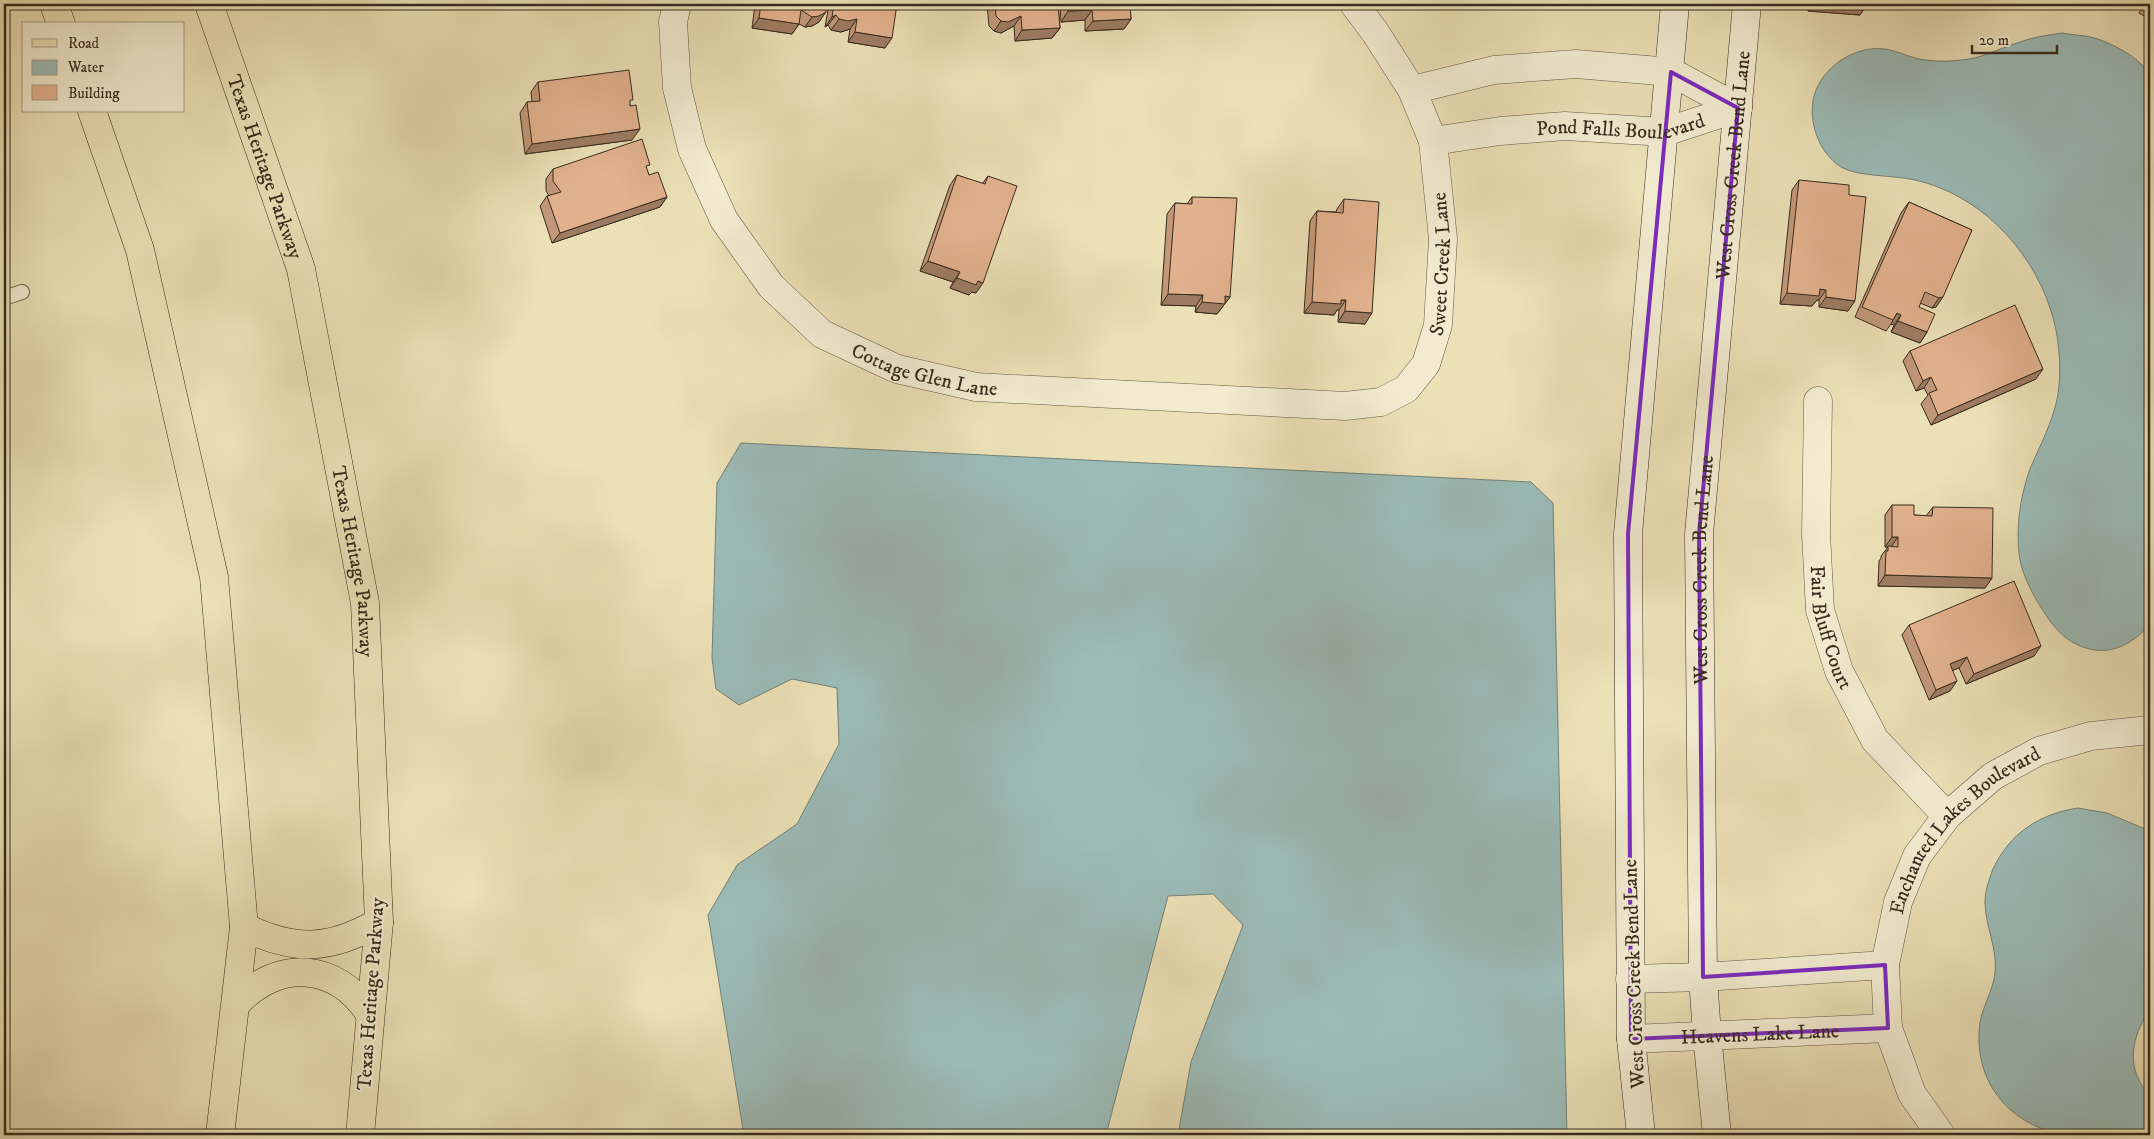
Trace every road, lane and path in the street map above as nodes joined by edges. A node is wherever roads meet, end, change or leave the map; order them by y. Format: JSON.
{"nodes":[{"id":1,"x":54,"y":4,"type":"edge"},
{"id":2,"x":209,"y":4,"type":"edge"},
{"id":3,"x":677,"y":4,"type":"edge"},
{"id":4,"x":1354,"y":4,"type":"edge"},
{"id":5,"x":1675,"y":4,"type":"edge"},
{"id":6,"x":1746,"y":4,"type":"edge"},
{"id":7,"x":60,"y":22,"type":"edge"},
{"id":8,"x":1671,"y":72,"type":"junction"},
{"id":9,"x":1412,"y":90,"type":"junction"},
{"id":10,"x":1738,"y":108,"type":"junction"},
{"id":11,"x":92,"y":112,"type":"edge"},
{"id":12,"x":1665,"y":132,"type":"junction"},
{"id":13,"x":1433,"y":141,"type":"junction"},
{"id":14,"x":22,"y":292,"type":"dead end"},
{"id":15,"x":4,"y":298,"type":"edge"},
{"id":16,"x":1406,"y":389,"type":"joint"},
{"id":17,"x":1818,"y":401,"type":"dead end"},
{"id":18,"x":2150,"y":730,"type":"edge"},
{"id":19,"x":1947,"y":816,"type":"junction"},
{"id":20,"x":379,"y":922,"type":"junction"},
{"id":21,"x":244,"y":927,"type":"junction"},
{"id":22,"x":1885,"y":965,"type":"junction"},
{"id":23,"x":1703,"y":977,"type":"junction"},
{"id":24,"x":1630,"y":979,"type":"junction"},
{"id":25,"x":237,"y":1003,"type":"junction"},
{"id":26,"x":370,"y":1014,"type":"junction"},
{"id":27,"x":1888,"y":1028,"type":"junction"},
{"id":28,"x":1707,"y":1036,"type":"junction"},
{"id":29,"x":1631,"y":1039,"type":"junction"},
{"id":30,"x":220,"y":1135,"type":"edge"},
{"id":31,"x":360,"y":1135,"type":"edge"},
{"id":32,"x":1641,"y":1135,"type":"edge"},
{"id":33,"x":1717,"y":1135,"type":"edge"},
{"id":34,"x":1941,"y":1135,"type":"edge"}],
"edges":[{"from":1,"to":7,"type":"main road"},
{"from":2,"to":20,"type":"main road","name":"Texas Heritage Parkway"},
{"from":3,"to":16,"type":"street","name":"Cottage Glen Lane"},
{"from":4,"to":9,"type":"street","name":"Sweet Creek Lane"},
{"from":5,"to":8,"type":"street","name":"West Cross Creek Bend Lane"},
{"from":6,"to":10,"type":"street","name":"West Cross Creek Bend Lane"},
{"from":8,"to":9,"type":"street","name":"Pond Falls Boulevard"},
{"from":8,"to":10,"type":"street","name":"Pond Falls Boulevard"},
{"from":8,"to":12,"type":"street","name":"West Cross Creek Bend Lane"},
{"from":9,"to":13,"type":"street","name":"Sweet Creek Lane"},
{"from":10,"to":12,"type":"street","name":"Pond Falls Boulevard"},
{"from":10,"to":23,"type":"street","name":"West Cross Creek Bend Lane"},
{"from":11,"to":21,"type":"main road"},
{"from":12,"to":13,"type":"street","name":"Pond Falls Boulevard"},
{"from":12,"to":24,"type":"street","name":"West Cross Creek Bend Lane"},
{"from":13,"to":16,"type":"street","name":"Sweet Creek Lane"},
{"from":14,"to":15,"type":"lane"},
{"from":17,"to":19,"type":"street","name":"Fair Bluff Court"},
{"from":18,"to":19,"type":"street","name":"Enchanted Lakes Boulevard"},
{"from":19,"to":22,"type":"street","name":"Enchanted Lakes Boulevard"},
{"from":20,"to":21,"type":"main road"},
{"from":20,"to":26,"type":"main road","name":"Texas Heritage Parkway"},
{"from":21,"to":25,"type":"main road"},
{"from":22,"to":23,"type":"street"},
{"from":22,"to":27,"type":"street","name":"Enchanted Lakes Boulevard"},
{"from":23,"to":24,"type":"street"},
{"from":23,"to":28,"type":"street","name":"West Cross Creek Bend Lane"},
{"from":24,"to":29,"type":"street","name":"West Cross Creek Bend Lane"},
{"from":25,"to":26,"type":"main road"},
{"from":25,"to":30,"type":"main road"},
{"from":26,"to":31,"type":"main road","name":"Texas Heritage Parkway"},
{"from":27,"to":28,"type":"street","name":"Heavens Lake Lane"},
{"from":27,"to":34,"type":"street","name":"Enchanted Lakes Boulevard"},
{"from":28,"to":29,"type":"street","name":"Heavens Lake Lane"},
{"from":28,"to":33,"type":"street","name":"West Cross Creek Bend Lane"},
{"from":29,"to":32,"type":"street","name":"West Cross Creek Bend Lane"}]}
